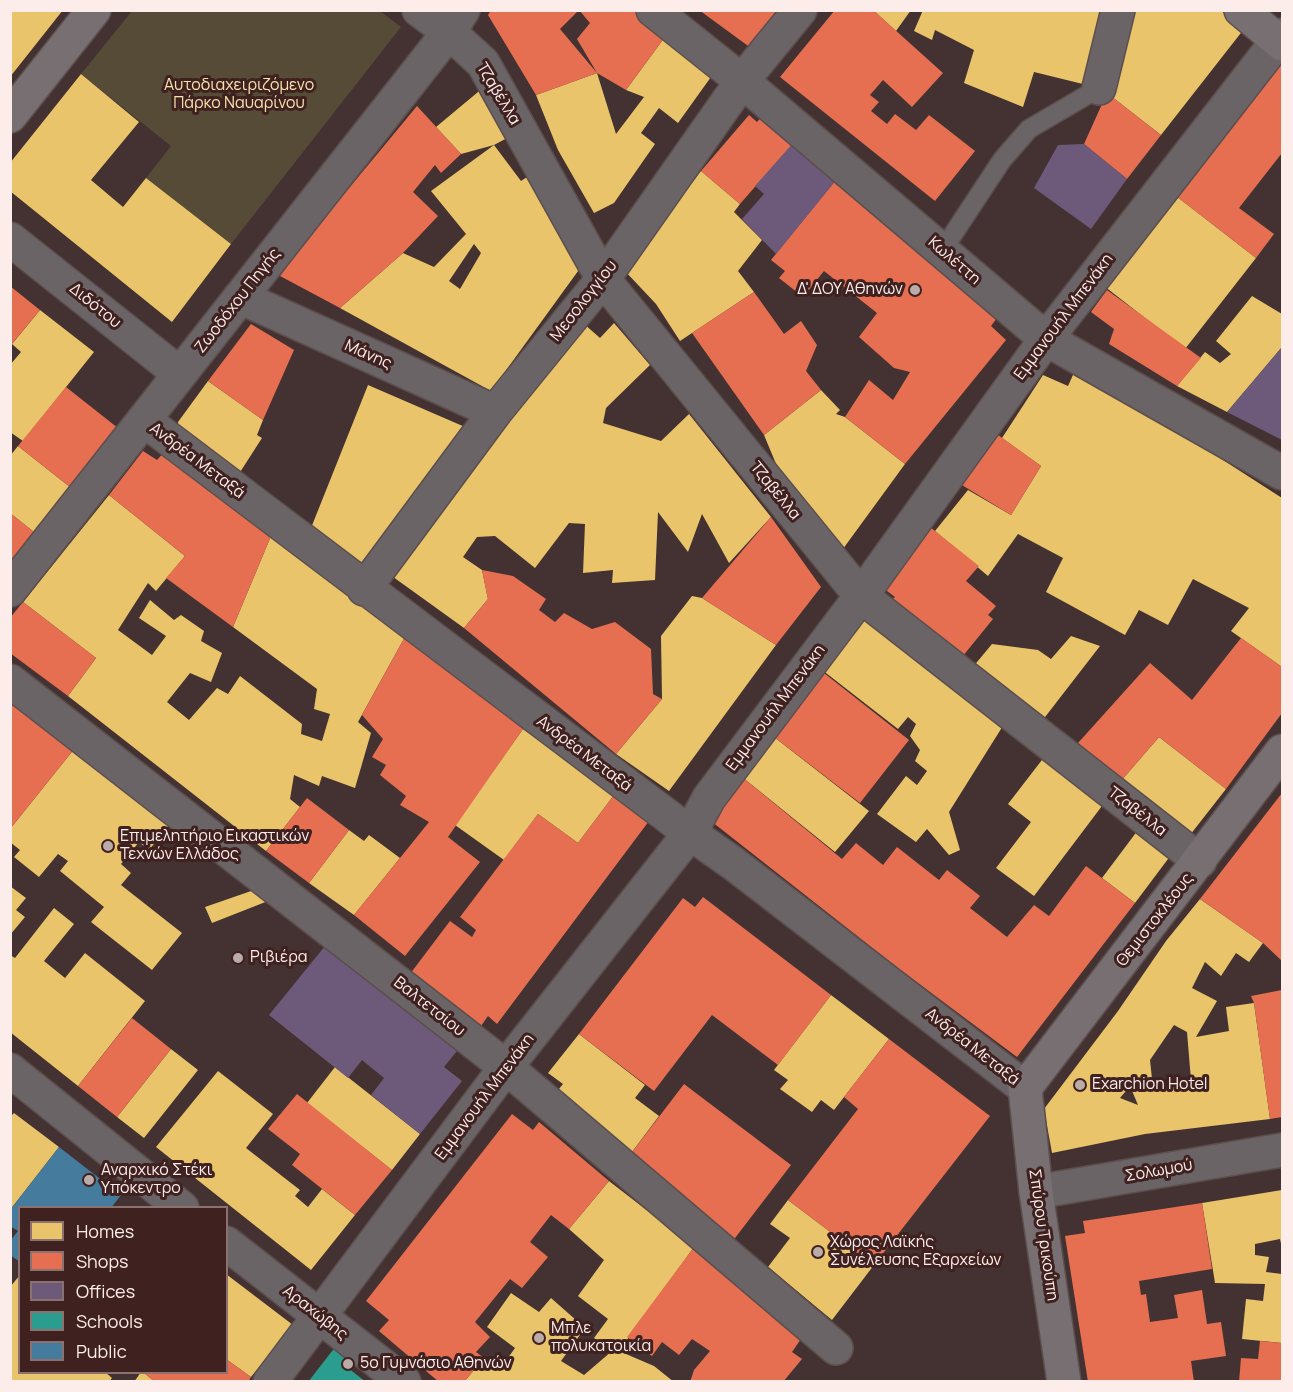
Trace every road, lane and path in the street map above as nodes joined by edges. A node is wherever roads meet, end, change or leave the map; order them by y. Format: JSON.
{"nodes":[{"id":1,"x":94,"y":10,"type":"edge"},
{"id":2,"x":419,"y":10,"type":"edge"},
{"id":3,"x":653,"y":10,"type":"edge"},
{"id":4,"x":800,"y":10,"type":"edge"},
{"id":5,"x":1118,"y":10,"type":"edge"},
{"id":6,"x":1241,"y":10,"type":"edge"},
{"id":7,"x":456,"y":21,"type":"edge"},
{"id":8,"x":1281,"y":40,"type":"edge"},
{"id":9,"x":742,"y":81,"type":"junction"},
{"id":10,"x":1099,"y":88,"type":"joint"},
{"id":11,"x":10,"y":116,"type":"edge"},
{"id":12,"x":10,"y":239,"type":"edge"},
{"id":13,"x":942,"y":250,"type":"junction"},
{"id":14,"x":603,"y":279,"type":"junction"},
{"id":15,"x":240,"y":297,"type":"junction"},
{"id":16,"x":1046,"y":339,"type":"junction"},
{"id":17,"x":180,"y":374,"type":"junction"},
{"id":18,"x":495,"y":412,"type":"junction"},
{"id":19,"x":144,"y":420,"type":"junction"},
{"id":20,"x":1282,"y":472,"type":"edge"},
{"id":21,"x":364,"y":589,"type":"junction"},
{"id":22,"x":10,"y":590,"type":"edge"},
{"id":23,"x":861,"y":596,"type":"junction"},
{"id":24,"x":10,"y":681,"type":"edge"},
{"id":25,"x":1282,"y":751,"type":"edge"},
{"id":26,"x":690,"y":833,"type":"junction"},
{"id":27,"x":1200,"y":861,"type":"junction"},
{"id":28,"x":506,"y":1067,"type":"junction"},
{"id":29,"x":10,"y":1070,"type":"edge"},
{"id":30,"x":1025,"y":1088,"type":"junction"},
{"id":31,"x":1282,"y":1150,"type":"edge"},
{"id":32,"x":1036,"y":1192,"type":"junction"},
{"id":33,"x":180,"y":1206,"type":"edge"},
{"id":34,"x":228,"y":1245,"type":"edge"},
{"id":35,"x":318,"y":1317,"type":"junction"},
{"id":36,"x":836,"y":1348,"type":"dead end"},
{"id":37,"x":270,"y":1382,"type":"edge"},
{"id":38,"x":404,"y":1382,"type":"edge"},
{"id":39,"x":1064,"y":1382,"type":"edge"}],
"edges":[{"from":1,"to":11,"type":"street"},
{"from":2,"to":7,"type":"street","name":"Τζαβέλλα"},
{"from":3,"to":9,"type":"street","name":"Κωλέττη"},
{"from":4,"to":9,"type":"street","name":"Μεσολογγίου"},
{"from":5,"to":10,"type":"street"},
{"from":6,"to":8,"type":"street"},
{"from":7,"to":14,"type":"street","name":"Τζαβέλλα"},
{"from":7,"to":15,"type":"street","name":"Ζωοδόχου Πηγής"},
{"from":8,"to":16,"type":"street","name":"Εμμανουήλ Μπενάκη"},
{"from":9,"to":13,"type":"street","name":"Κωλέττη"},
{"from":9,"to":14,"type":"street","name":"Μεσολογγίου"},
{"from":10,"to":13,"type":"lane"},
{"from":12,"to":17,"type":"street","name":"Διδότου"},
{"from":13,"to":16,"type":"street","name":"Κωλέττη"},
{"from":14,"to":18,"type":"street","name":"Μεσολογγίου"},
{"from":14,"to":23,"type":"street","name":"Τζαβέλλα"},
{"from":15,"to":17,"type":"street","name":"Ζωοδόχου Πηγής"},
{"from":15,"to":18,"type":"street","name":"Μάνης"},
{"from":16,"to":20,"type":"street","name":"Κωλέττη"},
{"from":16,"to":23,"type":"street","name":"Εμμανουήλ Μπενάκη"},
{"from":17,"to":19,"type":"street","name":"Ζωοδόχου Πηγής"},
{"from":18,"to":21,"type":"street","name":"Μεσολογγίου"},
{"from":19,"to":21,"type":"street","name":"Ανδρέα Μεταξά"},
{"from":19,"to":22,"type":"street","name":"Ζωοδόχου Πηγής"},
{"from":21,"to":26,"type":"street","name":"Ανδρέα Μεταξά"},
{"from":23,"to":26,"type":"street","name":"Εμμανουήλ Μπενάκη"},
{"from":23,"to":27,"type":"street","name":"Τζαβέλλα"},
{"from":24,"to":28,"type":"street","name":"Βαλτετσίου"},
{"from":25,"to":27,"type":"street","name":"Θεμιστοκλέους"},
{"from":26,"to":28,"type":"street","name":"Εμμανουήλ Μπενάκη"},
{"from":26,"to":30,"type":"street","name":"Ανδρέα Μεταξά"},
{"from":27,"to":30,"type":"street","name":"Θεμιστοκλέους"},
{"from":28,"to":35,"type":"street","name":"Εμμανουήλ Μπενάκη"},
{"from":28,"to":36,"type":"street","name":"Βαλτετσίου"},
{"from":29,"to":33,"type":"street"},
{"from":30,"to":32,"type":"street","name":"Σπύρου Τρικούπη"},
{"from":31,"to":32,"type":"street","name":"Σολωμού"},
{"from":32,"to":39,"type":"street","name":"Σπύρου Τρικούπη"},
{"from":34,"to":35,"type":"street","name":"Αραχώβης"},
{"from":35,"to":37,"type":"street","name":"Εμμανουήλ Μπενάκη"},
{"from":35,"to":38,"type":"street","name":"Αραχώβης"}]}
